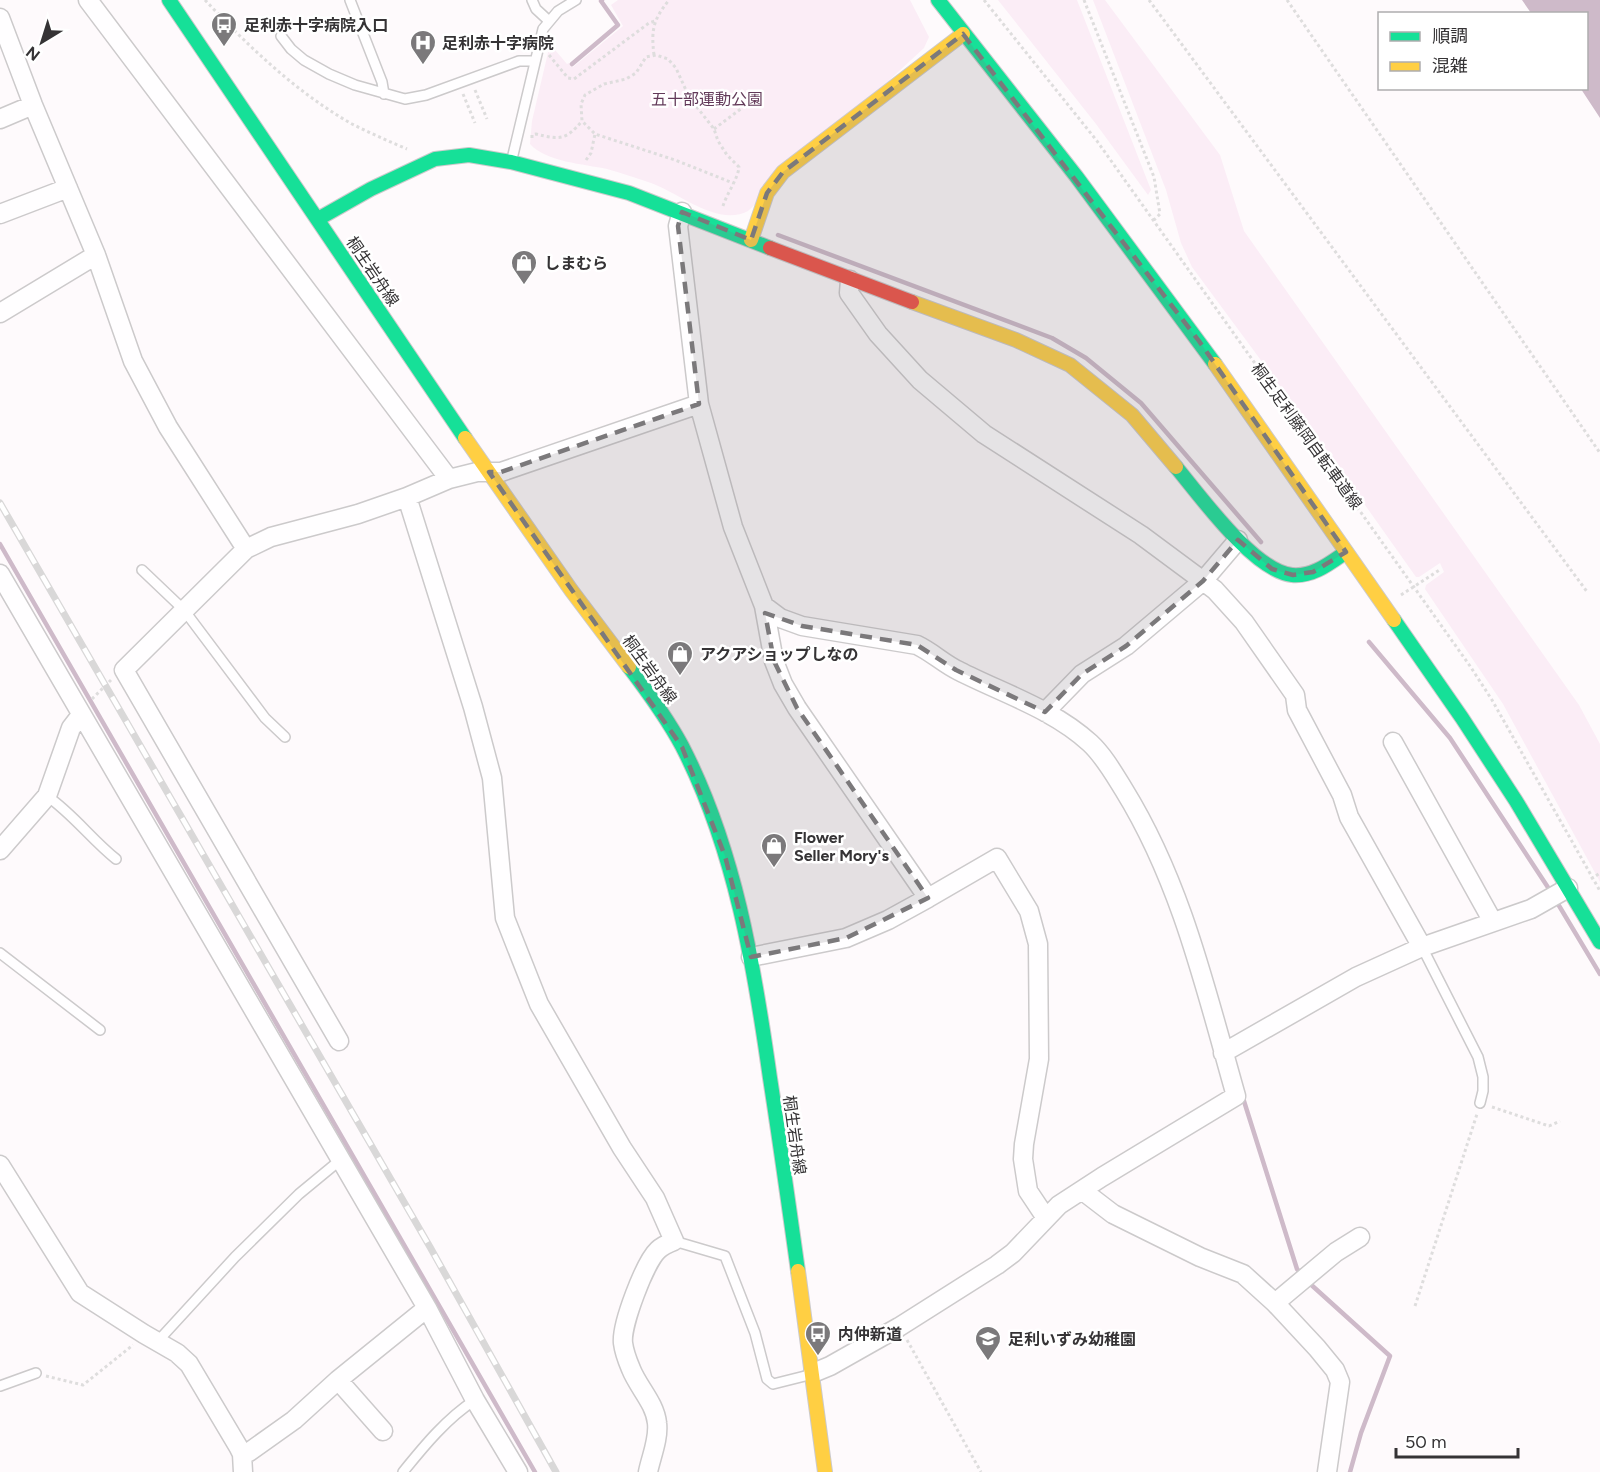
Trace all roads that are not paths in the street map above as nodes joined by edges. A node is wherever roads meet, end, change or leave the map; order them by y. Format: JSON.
{"nodes":[{"id":1,"x":88,"y":0,"type":"edge"},
{"id":2,"x":169,"y":0,"type":"edge"},
{"id":3,"x":350,"y":0,"type":"edge"},
{"id":4,"x":532,"y":0,"type":"edge"},
{"id":5,"x":576,"y":0,"type":"edge"},
{"id":6,"x":938,"y":0,"type":"edge"},
{"id":7,"x":549,"y":21,"type":"junction"},
{"id":8,"x":1,"y":24,"type":"edge"},
{"id":9,"x":963,"y":34,"type":"junction"},
{"id":10,"x":281,"y":36,"type":"dead end"},
{"id":11,"x":535,"y":62,"type":"junction"},
{"id":12,"x":384,"y":94,"type":"junction"},
{"id":13,"x":33,"y":105,"type":"junction"},
{"id":14,"x":0,"y":119,"type":"edge"},
{"id":15,"x":511,"y":162,"type":"junction"},
{"id":16,"x":68,"y":188,"type":"junction"},
{"id":17,"x":682,"y":212,"type":"junction"},
{"id":18,"x":0,"y":214,"type":"edge"},
{"id":19,"x":318,"y":219,"type":"junction"},
{"id":20,"x":751,"y":240,"type":"junction"},
{"id":21,"x":96,"y":255,"type":"junction"},
{"id":22,"x":850,"y":280,"type":"junction"},
{"id":23,"x":0,"y":313,"type":"edge"},
{"id":24,"x":699,"y":404,"type":"junction"},
{"id":25,"x":489,"y":472,"type":"junction"},
{"id":26,"x":448,"y":478,"type":"junction"},
{"id":27,"x":407,"y":497,"type":"junction"},
{"id":28,"x":1238,"y":540,"type":"junction"},
{"id":29,"x":246,"y":549,"type":"junction"},
{"id":30,"x":1346,"y":552,"type":"junction"},
{"id":31,"x":142,"y":570,"type":"dead end"},
{"id":32,"x":0,"y":574,"type":"edge"},
{"id":33,"x":1203,"y":581,"type":"junction"},
{"id":34,"x":764,"y":606,"type":"junction"},
{"id":35,"x":184,"y":610,"type":"junction"},
{"id":36,"x":1045,"y":712,"type":"junction"},
{"id":37,"x":81,"y":715,"type":"junction"},
{"id":38,"x":285,"y":737,"type":"dead end"},
{"id":39,"x":1393,"y":742,"type":"dead end"},
{"id":40,"x":47,"y":796,"type":"junction"},
{"id":41,"x":0,"y":850,"type":"edge"},
{"id":42,"x":116,"y":859,"type":"dead end"},
{"id":43,"x":1568,"y":888,"type":"junction"},
{"id":44,"x":928,"y":898,"type":"junction"},
{"id":45,"x":1493,"y":922,"type":"junction"},
{"id":46,"x":1600,"y":942,"type":"edge"},
{"id":47,"x":1422,"y":947,"type":"junction"},
{"id":48,"x":0,"y":953,"type":"edge"},
{"id":49,"x":751,"y":957,"type":"junction"},
{"id":50,"x":100,"y":1030,"type":"dead end"},
{"id":51,"x":339,"y":1041,"type":"dead end"},
{"id":52,"x":1223,"y":1053,"type":"junction"},
{"id":53,"x":1480,"y":1103,"type":"road end"},
{"id":54,"x":339,"y":1161,"type":"junction"},
{"id":55,"x":0,"y":1165,"type":"edge"},
{"id":56,"x":1083,"y":1191,"type":"junction"},
{"id":57,"x":1046,"y":1218,"type":"junction"},
{"id":58,"x":1360,"y":1237,"type":"dead end"},
{"id":59,"x":674,"y":1240,"type":"junction"},
{"id":60,"x":1275,"y":1302,"type":"junction"},
{"id":61,"x":427,"y":1308,"type":"junction"},
{"id":62,"x":151,"y":1338,"type":"junction"},
{"id":63,"x":36,"y":1373,"type":"road end"},
{"id":64,"x":813,"y":1373,"type":"junction"},
{"id":65,"x":338,"y":1380,"type":"junction"},
{"id":66,"x":0,"y":1386,"type":"edge"},
{"id":67,"x":475,"y":1400,"type":"junction"},
{"id":68,"x":383,"y":1431,"type":"dead end"},
{"id":69,"x":243,"y":1463,"type":"edge"},
{"id":70,"x":403,"y":1472,"type":"edge"},
{"id":71,"x":518,"y":1472,"type":"edge"},
{"id":72,"x":648,"y":1472,"type":"edge"},
{"id":73,"x":825,"y":1472,"type":"edge"},
{"id":74,"x":1327,"y":1472,"type":"edge"}],
"edges":[{"from":1,"to":26,"type":"street"},
{"from":2,"to":19,"type":"street","name":"桐生岩舟線"},
{"from":3,"to":12,"type":"lane"},
{"from":4,"to":7,"type":"lane"},
{"from":5,"to":7,"type":"lane"},
{"from":6,"to":9,"type":"street"},
{"from":7,"to":11,"type":"lane"},
{"from":8,"to":13,"type":"street"},
{"from":9,"to":20,"type":"street"},
{"from":9,"to":30,"type":"street"},
{"from":10,"to":12,"type":"lane"},
{"from":11,"to":12,"type":"lane"},
{"from":11,"to":15,"type":"lane"},
{"from":13,"to":14,"type":"street"},
{"from":13,"to":16,"type":"street"},
{"from":15,"to":17,"type":"street"},
{"from":15,"to":19,"type":"street"},
{"from":16,"to":18,"type":"street"},
{"from":16,"to":21,"type":"street"},
{"from":17,"to":20,"type":"street"},
{"from":17,"to":24,"type":"street"},
{"from":19,"to":25,"type":"street","name":"桐生岩舟線"},
{"from":20,"to":22,"type":"street"},
{"from":21,"to":23,"type":"street"},
{"from":21,"to":29,"type":"street"},
{"from":22,"to":28,"type":"street"},
{"from":22,"to":33,"type":"street"},
{"from":24,"to":25,"type":"street"},
{"from":24,"to":34,"type":"street"},
{"from":25,"to":26,"type":"street"},
{"from":25,"to":49,"type":"street","name":"桐生岩舟線"},
{"from":26,"to":27,"type":"street"},
{"from":27,"to":29,"type":"street"},
{"from":27,"to":59,"type":"street"},
{"from":28,"to":30,"type":"street"},
{"from":28,"to":33,"type":"street"},
{"from":29,"to":35,"type":"street"},
{"from":30,"to":43,"type":"street"},
{"from":31,"to":35,"type":"lane"},
{"from":32,"to":37,"type":"street"},
{"from":33,"to":36,"type":"street"},
{"from":33,"to":47,"type":"street"},
{"from":34,"to":36,"type":"street"},
{"from":34,"to":44,"type":"street"},
{"from":35,"to":38,"type":"lane"},
{"from":35,"to":51,"type":"street"},
{"from":36,"to":52,"type":"street"},
{"from":37,"to":40,"type":"street"},
{"from":37,"to":54,"type":"street"},
{"from":39,"to":45,"type":"street"},
{"from":40,"to":41,"type":"street"},
{"from":40,"to":42,"type":"lane"},
{"from":43,"to":45,"type":"street"},
{"from":43,"to":46,"type":"street"},
{"from":44,"to":49,"type":"street"},
{"from":44,"to":57,"type":"street"},
{"from":45,"to":47,"type":"street"},
{"from":47,"to":52,"type":"street"},
{"from":47,"to":53,"type":"lane"},
{"from":48,"to":50,"type":"lane"},
{"from":49,"to":64,"type":"street","name":"桐生岩舟線"},
{"from":52,"to":56,"type":"street"},
{"from":54,"to":61,"type":"street"},
{"from":54,"to":62,"type":"lane"},
{"from":55,"to":62,"type":"street"},
{"from":56,"to":57,"type":"street"},
{"from":56,"to":60,"type":"street"},
{"from":57,"to":64,"type":"street"},
{"from":58,"to":60,"type":"street"},
{"from":59,"to":64,"type":"lane"},
{"from":59,"to":72,"type":"street"},
{"from":60,"to":74,"type":"street"},
{"from":61,"to":65,"type":"street"},
{"from":61,"to":67,"type":"street"},
{"from":62,"to":69,"type":"street"},
{"from":63,"to":66,"type":"lane"},
{"from":64,"to":73,"type":"street","name":"桐生岩舟線"},
{"from":65,"to":68,"type":"street"},
{"from":65,"to":69,"type":"street"},
{"from":67,"to":70,"type":"lane"},
{"from":67,"to":71,"type":"street"}]}
